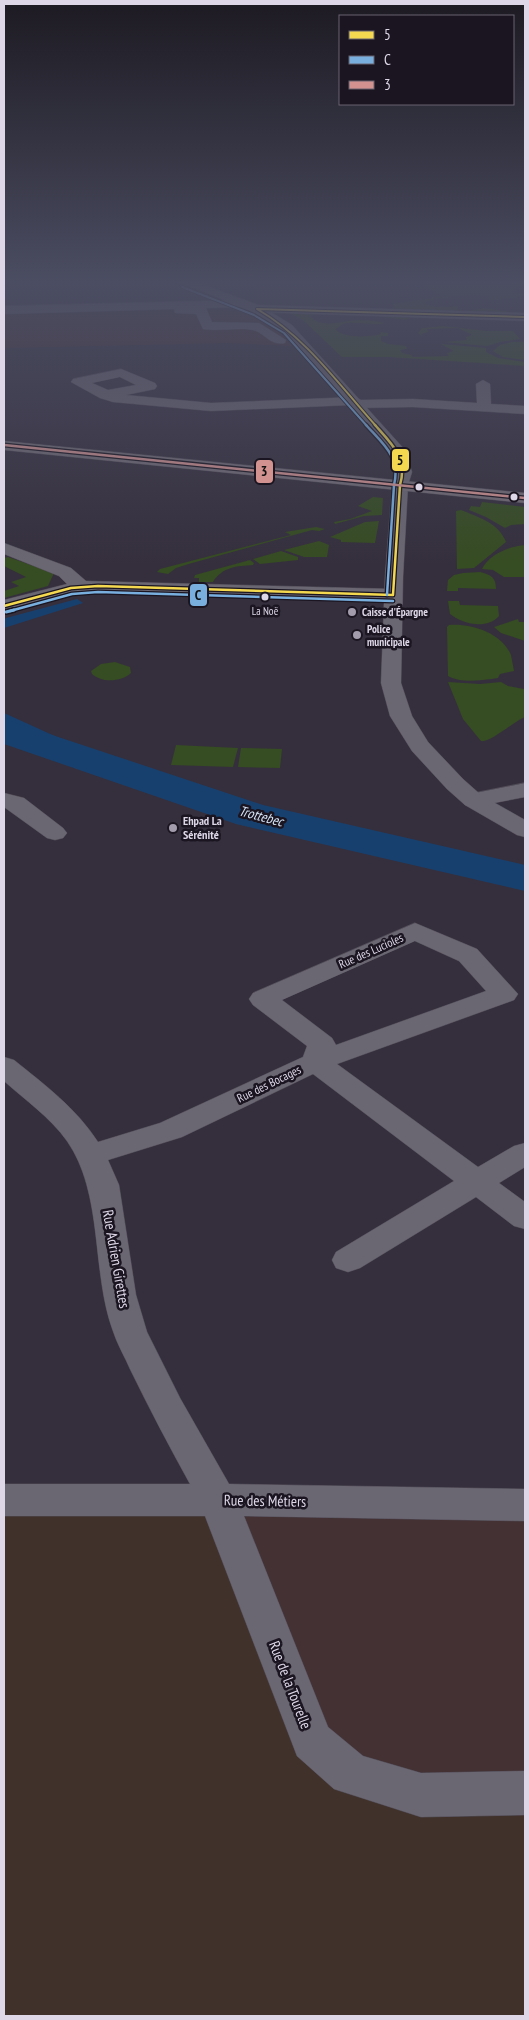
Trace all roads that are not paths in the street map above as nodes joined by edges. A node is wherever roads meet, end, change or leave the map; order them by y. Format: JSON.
{"nodes":[{"id":1,"x":331,"y":375,"type":"edge"},
{"id":2,"x":483,"y":384,"type":"dead end"},
{"id":3,"x":105,"y":396,"type":"dead end"},
{"id":4,"x":356,"y":402,"type":"junction"},
{"id":5,"x":484,"y":407,"type":"junction"},
{"id":6,"x":525,"y":410,"type":"edge"},
{"id":7,"x":4,"y":446,"type":"edge"},
{"id":8,"x":400,"y":485,"type":"junction"},
{"id":9,"x":525,"y":498,"type":"edge"},
{"id":10,"x":4,"y":548,"type":"edge"},
{"id":11,"x":81,"y":587,"type":"junction"},
{"id":12,"x":393,"y":595,"type":"junction"},
{"id":13,"x":4,"y":606,"type":"edge"},
{"id":14,"x":525,"y":790,"type":"edge"},
{"id":15,"x":4,"y":800,"type":"edge"},
{"id":16,"x":473,"y":800,"type":"junction"},
{"id":17,"x":525,"y":830,"type":"edge"},
{"id":18,"x":56,"y":833,"type":"dead end"},
{"id":19,"x":316,"y":1062,"type":"junction"},
{"id":20,"x":4,"y":1066,"type":"edge"},
{"id":21,"x":525,"y":1153,"type":"edge"},
{"id":22,"x":91,"y":1156,"type":"junction"},
{"id":23,"x":475,"y":1182,"type":"junction"},
{"id":24,"x":525,"y":1218,"type":"edge"},
{"id":25,"x":348,"y":1260,"type":"dead end"},
{"id":26,"x":4,"y":1500,"type":"edge"},
{"id":27,"x":218,"y":1500,"type":"junction"},
{"id":28,"x":525,"y":1505,"type":"edge"},
{"id":29,"x":525,"y":1793,"type":"edge"}],
"edges":[{"from":1,"to":4,"type":"street"},
{"from":2,"to":5,"type":"street"},
{"from":3,"to":4,"type":"street"},
{"from":4,"to":5,"type":"street"},
{"from":4,"to":8,"type":"street"},
{"from":5,"to":6,"type":"street"},
{"from":7,"to":8,"type":"main road"},
{"from":8,"to":9,"type":"main road"},
{"from":8,"to":12,"type":"street"},
{"from":10,"to":11,"type":"street"},
{"from":11,"to":12,"type":"street"},
{"from":11,"to":13,"type":"street"},
{"from":12,"to":16,"type":"street"},
{"from":14,"to":16,"type":"street"},
{"from":15,"to":18,"type":"street"},
{"from":16,"to":17,"type":"street"},
{"from":19,"to":19,"type":"street","name":"Rue des Lucioles"},
{"from":19,"to":22,"type":"street","name":"Rue des Bocages"},
{"from":19,"to":23,"type":"street","name":"Rue des Bocages"},
{"from":20,"to":22,"type":"street","name":"Rue Adrien Girettes"},
{"from":21,"to":23,"type":"street"},
{"from":22,"to":27,"type":"street","name":"Rue Adrien Girettes"},
{"from":23,"to":24,"type":"street","name":"Rue des Bocages"},
{"from":23,"to":25,"type":"street"},
{"from":26,"to":27,"type":"street","name":"Rue des Métiers"},
{"from":27,"to":28,"type":"street","name":"Rue des Métiers"},
{"from":27,"to":29,"type":"street","name":"Rue de la Tourelle"}]}
